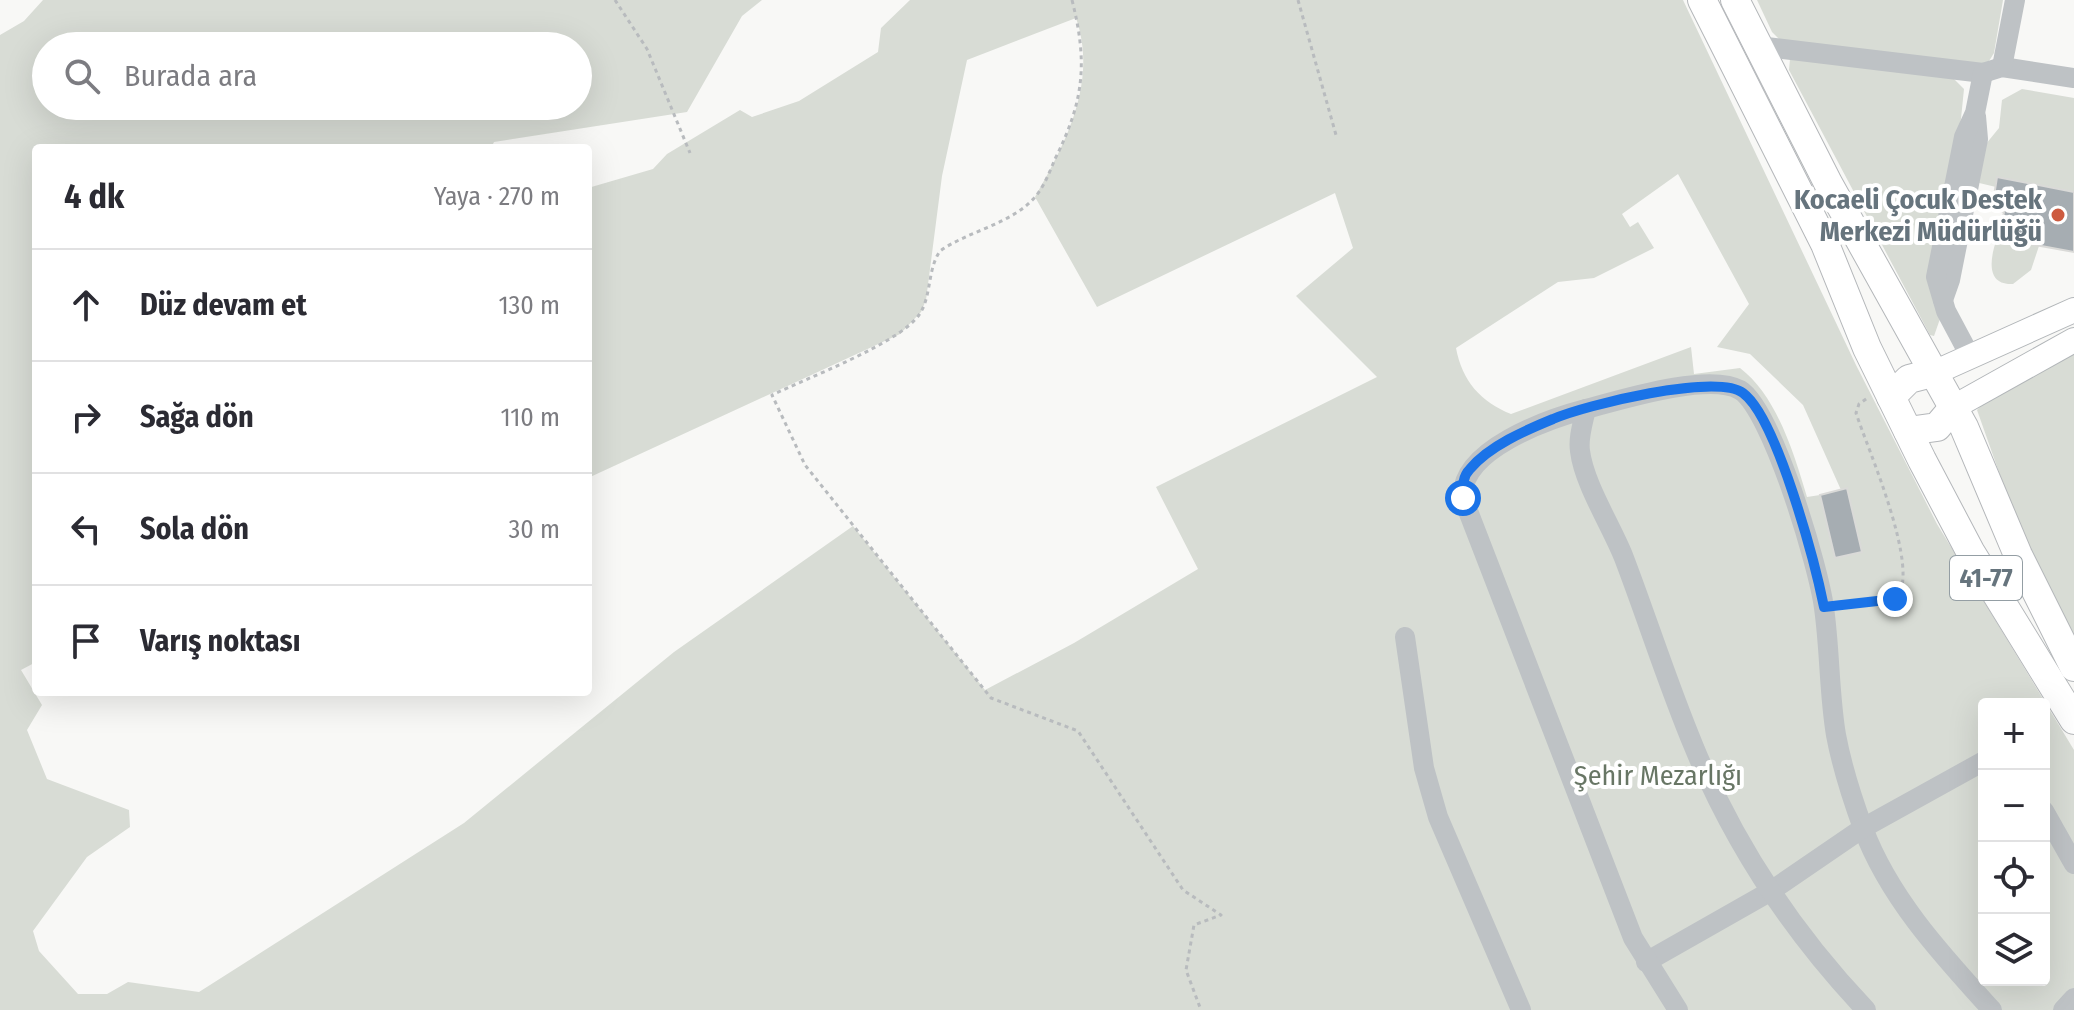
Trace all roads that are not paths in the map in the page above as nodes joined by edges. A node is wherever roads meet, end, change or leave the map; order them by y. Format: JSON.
{"nodes":[{"id":1,"x":1702,"y":0,"type":"edge"},
{"id":2,"x":1735,"y":0,"type":"edge"},
{"id":3,"x":2015,"y":0,"type":"edge"},
{"id":4,"x":1758,"y":46,"type":"junction"},
{"id":5,"x":1992,"y":70,"type":"junction"},
{"id":6,"x":2074,"y":78,"type":"edge"},
{"id":7,"x":2074,"y":310,"type":"edge"},
{"id":8,"x":2074,"y":340,"type":"edge"},
{"id":9,"x":1970,"y":356,"type":"junction"},
{"id":10,"x":1936,"y":372,"type":"junction"},
{"id":11,"x":1888,"y":392,"type":"junction"},
{"id":12,"x":1954,"y":407,"type":"junction"},
{"id":13,"x":1586,"y":409,"type":"junction"},
{"id":14,"x":1908,"y":431,"type":"junction"},
{"id":15,"x":1405,"y":637,"type":"dead end"},
{"id":16,"x":2074,"y":667,"type":"edge"},
{"id":17,"x":2074,"y":720,"type":"edge"},
{"id":18,"x":1978,"y":764,"type":"edge"},
{"id":19,"x":2050,"y":822,"type":"edge"},
{"id":20,"x":1863,"y":828,"type":"junction"},
{"id":21,"x":2074,"y":864,"type":"edge"},
{"id":22,"x":1771,"y":891,"type":"junction"},
{"id":23,"x":1646,"y":962,"type":"junction"},
{"id":24,"x":2074,"y":998,"type":"edge"},
{"id":25,"x":1521,"y":1010,"type":"edge"},
{"id":26,"x":1678,"y":1010,"type":"edge"},
{"id":27,"x":1866,"y":1010,"type":"edge"},
{"id":28,"x":1992,"y":1010,"type":"edge"},
{"id":29,"x":2063,"y":1010,"type":"edge"}],
"edges":[{"from":1,"to":11,"type":"highway"},
{"from":2,"to":4,"type":"highway"},
{"from":3,"to":5,"type":"street"},
{"from":4,"to":5,"type":"street"},
{"from":4,"to":10,"type":"highway"},
{"from":5,"to":6,"type":"street"},
{"from":5,"to":9,"type":"street"},
{"from":7,"to":9,"type":"main road"},
{"from":8,"to":12,"type":"main road"},
{"from":9,"to":10,"type":"main road"},
{"from":10,"to":11,"type":"highway"},
{"from":10,"to":12,"type":"highway"},
{"from":11,"to":14,"type":"highway"},
{"from":12,"to":14,"type":"highway"},
{"from":12,"to":16,"type":"highway","number":"41-77"},
{"from":13,"to":20,"type":"street"},
{"from":13,"to":22,"type":"street"},
{"from":13,"to":23,"type":"street"},
{"from":14,"to":17,"type":"highway","number":"41-77"},
{"from":15,"to":25,"type":"street"},
{"from":18,"to":20,"type":"street"},
{"from":19,"to":21,"type":"street"},
{"from":20,"to":22,"type":"street"},
{"from":20,"to":28,"type":"street"},
{"from":22,"to":23,"type":"street"},
{"from":22,"to":27,"type":"street"},
{"from":23,"to":26,"type":"street"},
{"from":24,"to":29,"type":"street"}]}
